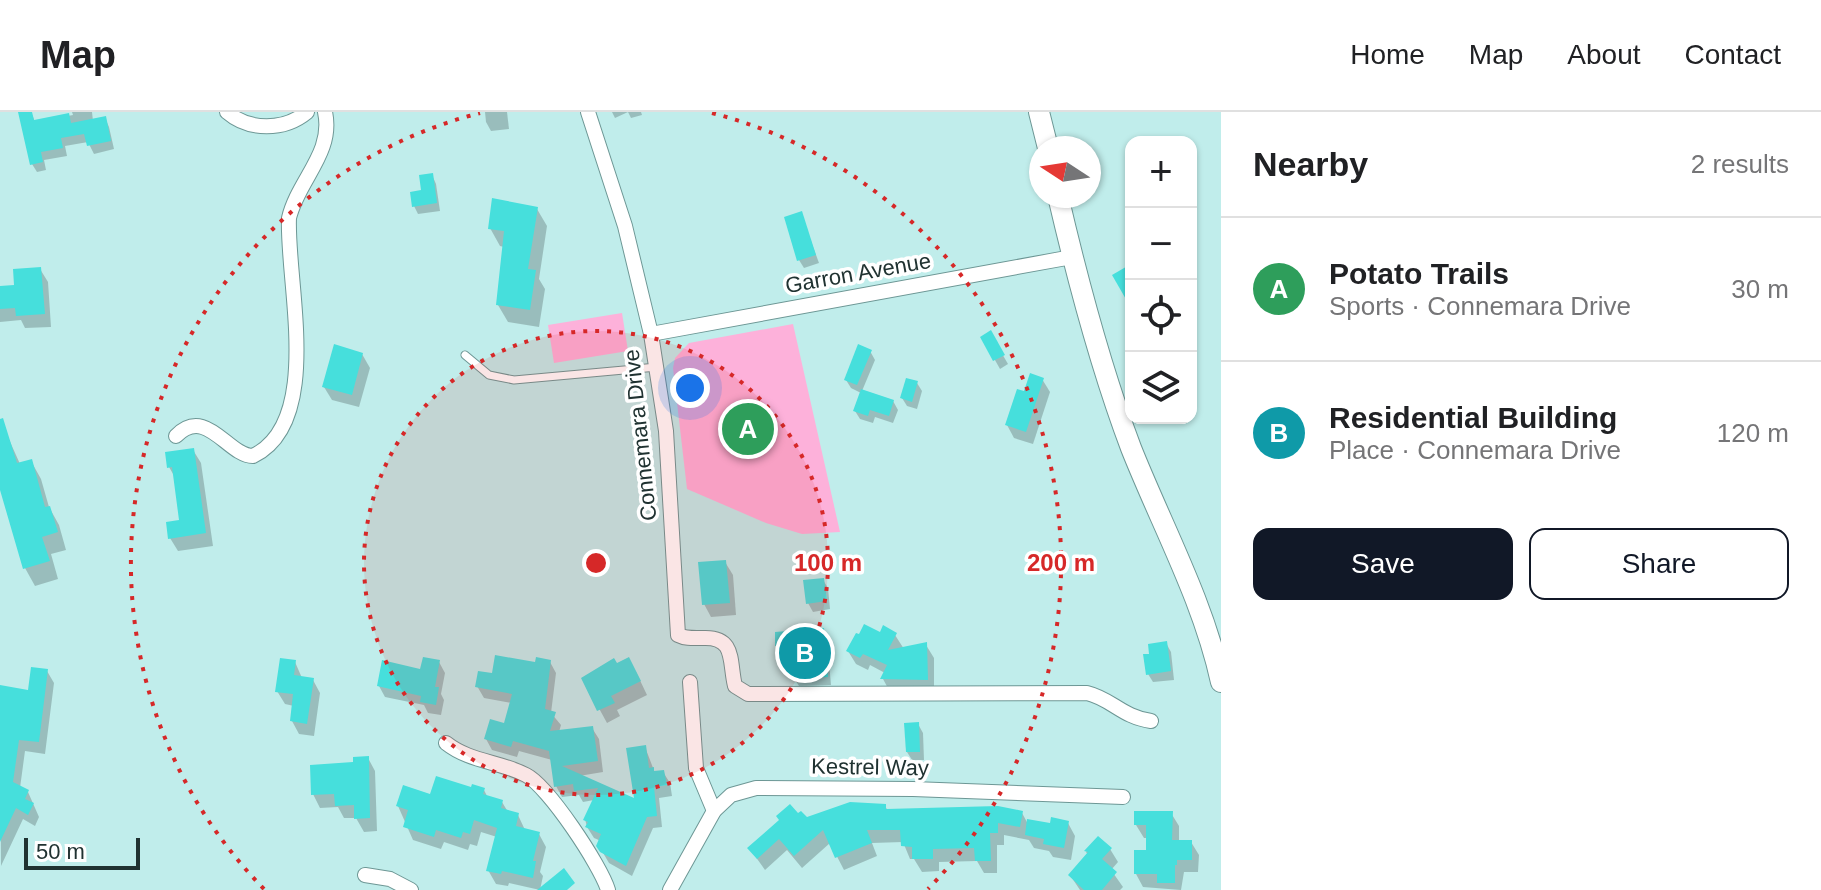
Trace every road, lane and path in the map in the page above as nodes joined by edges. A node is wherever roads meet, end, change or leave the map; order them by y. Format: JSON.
{"nodes":[{"id":1,"x":227,"y":112,"type":"edge"},
{"id":2,"x":307,"y":112,"type":"edge"},
{"id":3,"x":325,"y":112,"type":"edge"},
{"id":4,"x":588,"y":112,"type":"edge"},
{"id":5,"x":1039,"y":112,"type":"edge"},
{"id":6,"x":1045,"y":136,"type":"edge"},
{"id":7,"x":1061,"y":208,"type":"edge"},
{"id":8,"x":1072,"y":257,"type":"junction"},
{"id":9,"x":651,"y":334,"type":"junction"},
{"id":10,"x":465,"y":355,"type":"dead end"},
{"id":11,"x":657,"y":367,"type":"junction"},
{"id":12,"x":176,"y":436,"type":"dead end"},
{"id":13,"x":690,"y":682,"type":"dead end"},
{"id":14,"x":1221,"y":682,"type":"edge"},
{"id":15,"x":1151,"y":721,"type":"dead end"},
{"id":16,"x":446,"y":743,"type":"dead end"},
{"id":17,"x":1123,"y":797,"type":"dead end"},
{"id":18,"x":714,"y":811,"type":"junction"},
{"id":19,"x":365,"y":875,"type":"dead end"},
{"id":20,"x":411,"y":890,"type":"edge"},
{"id":21,"x":608,"y":890,"type":"edge"},
{"id":22,"x":670,"y":890,"type":"edge"}],
"edges":[{"from":1,"to":2,"type":"street"},
{"from":3,"to":12,"type":"street"},
{"from":4,"to":9,"type":"street","name":"Connemara Drive"},
{"from":5,"to":6,"type":"street"},
{"from":7,"to":8,"type":"street"},
{"from":8,"to":9,"type":"street","name":"Garron Avenue"},
{"from":8,"to":14,"type":"street"},
{"from":9,"to":11,"type":"street","name":"Connemara Drive"},
{"from":10,"to":11,"type":"lane"},
{"from":11,"to":15,"type":"street","name":"Connemara Drive"},
{"from":13,"to":18,"type":"street"},
{"from":16,"to":21,"type":"street"},
{"from":17,"to":18,"type":"street","name":"Kestrel Way"},
{"from":18,"to":22,"type":"street","name":"Kestrel Way"},
{"from":19,"to":20,"type":"street"}]}
